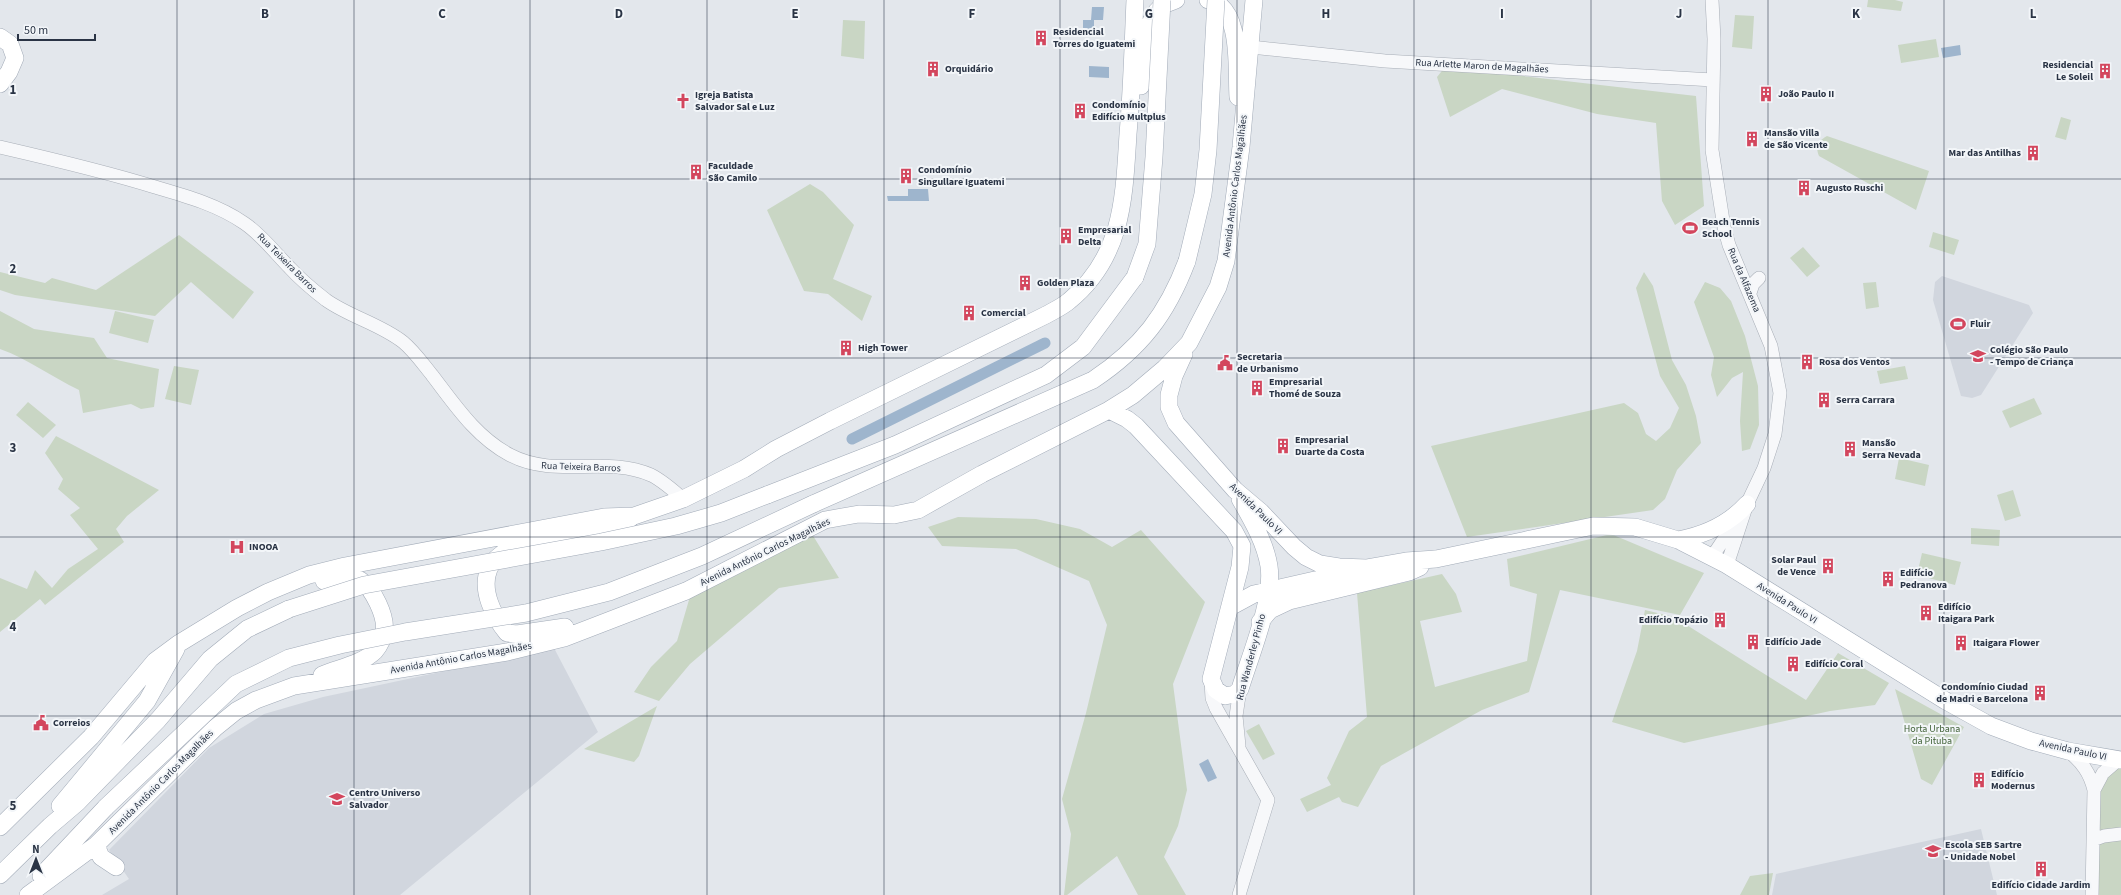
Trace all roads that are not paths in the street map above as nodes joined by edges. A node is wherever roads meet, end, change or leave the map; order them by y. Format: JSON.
{"nodes":[{"id":1,"x":1135,"y":0,"type":"edge"},
{"id":2,"x":1162,"y":0,"type":"edge"},
{"id":3,"x":1176,"y":0,"type":"edge"},
{"id":4,"x":1208,"y":0,"type":"edge"},
{"id":5,"x":1216,"y":0,"type":"edge"},
{"id":6,"x":1254,"y":0,"type":"edge"},
{"id":7,"x":1712,"y":0,"type":"edge"},
{"id":8,"x":0,"y":37,"type":"edge"},
{"id":9,"x":1251,"y":47,"type":"junction"},
{"id":10,"x":1714,"y":80,"type":"junction"},
{"id":11,"x":0,"y":84,"type":"edge"},
{"id":12,"x":1130,"y":110,"type":"junction"},
{"id":13,"x":1243,"y":120,"type":"junction"},
{"id":14,"x":0,"y":147,"type":"edge"},
{"id":15,"x":1759,"y":278,"type":"dead end"},
{"id":16,"x":1750,"y":293,"type":"junction"},
{"id":17,"x":1189,"y":343,"type":"junction"},
{"id":18,"x":1109,"y":410,"type":"junction"},
{"id":19,"x":1235,"y":490,"type":"junction"},
{"id":20,"x":683,"y":499,"type":"junction"},
{"id":21,"x":1747,"y":504,"type":"junction"},
{"id":22,"x":634,"y":516,"type":"junction"},
{"id":23,"x":1678,"y":540,"type":"junction"},
{"id":24,"x":1712,"y":557,"type":"junction"},
{"id":25,"x":1436,"y":559,"type":"junction"},
{"id":26,"x":1727,"y":565,"type":"junction"},
{"id":27,"x":1366,"y":568,"type":"junction"},
{"id":28,"x":283,"y":585,"type":"junction"},
{"id":29,"x":1269,"y":590,"type":"junction"},
{"id":30,"x":1230,"y":607,"type":"junction"},
{"id":31,"x":609,"y":622,"type":"junction"},
{"id":32,"x":1260,"y":622,"type":"junction"},
{"id":33,"x":178,"y":644,"type":"junction"},
{"id":34,"x":1211,"y":679,"type":"junction"},
{"id":35,"x":294,"y":686,"type":"junction"},
{"id":36,"x":1240,"y":688,"type":"junction"},
{"id":37,"x":1240,"y":749,"type":"junction"},
{"id":38,"x":2068,"y":751,"type":"junction"},
{"id":39,"x":2119,"y":760,"type":"edge"},
{"id":40,"x":2094,"y":790,"type":"junction"},
{"id":41,"x":50,"y":826,"type":"junction"},
{"id":42,"x":0,"y":827,"type":"edge"},
{"id":43,"x":2121,"y":834,"type":"edge"},
{"id":44,"x":2093,"y":840,"type":"junction"},
{"id":45,"x":96,"y":845,"type":"junction"},
{"id":46,"x":116,"y":867,"type":"dead end"},
{"id":47,"x":0,"y":874,"type":"edge"},
{"id":48,"x":23,"y":895,"type":"edge"},
{"id":49,"x":28,"y":895,"type":"edge"},
{"id":50,"x":1239,"y":895,"type":"edge"},
{"id":51,"x":2092,"y":895,"type":"edge"}],
"edges":[{"from":1,"to":12,"type":"main road"},
{"from":2,"to":41,"type":"main road","bridge":true},
{"from":3,"to":12,"type":"main road"},
{"from":4,"to":13,"type":"main road"},
{"from":5,"to":48,"type":"main road","name":"Avenida Antônio Carlos Magalhães","bridge":true},
{"from":6,"to":9,"type":"main road","name":"Avenida Antônio Carlos Magalhães"},
{"from":7,"to":10,"type":"street","name":"Rua da Alfazema"},
{"from":8,"to":11,"type":"main road"},
{"from":9,"to":10,"type":"street","name":"Rua Arlette Maron de Magalhães"},
{"from":9,"to":13,"type":"main road","name":"Avenida Antônio Carlos Magalhães"},
{"from":10,"to":16,"type":"street","name":"Rua da Alfazema"},
{"from":12,"to":20,"type":"main road"},
{"from":13,"to":17,"type":"main road","name":"Avenida Antônio Carlos Magalhães"},
{"from":14,"to":20,"type":"street","name":"Rua Teixeira Barros"},
{"from":15,"to":16,"type":"street"},
{"from":16,"to":21,"type":"street","name":"Rua da Alfazema"},
{"from":17,"to":18,"type":"main road","name":"Avenida Antônio Carlos Magalhães"},
{"from":17,"to":19,"type":"main road","name":"Avenida Paulo VI"},
{"from":18,"to":30,"type":"main road"},
{"from":18,"to":31,"type":"main road","name":"Avenida Antônio Carlos Magalhães"},
{"from":19,"to":27,"type":"main road","name":"Avenida Paulo VI"},
{"from":19,"to":29,"type":"main road","name":"Rua Wanderley Pinho"},
{"from":20,"to":22,"type":"main road"},
{"from":21,"to":23,"type":"main road"},
{"from":21,"to":24,"type":"street","name":"Rua da Alfazema"},
{"from":21,"to":26,"type":"street","name":"Rua da Alfazema"},
{"from":22,"to":28,"type":"main road"},
{"from":22,"to":31,"type":"main road"},
{"from":23,"to":24,"type":"main road","name":"Avenida Paulo VI"},
{"from":23,"to":25,"type":"main road","name":"Avenida Paulo VI"},
{"from":24,"to":26,"type":"main road","name":"Avenida Paulo VI"},
{"from":25,"to":27,"type":"main road","name":"Avenida Paulo VI"},
{"from":25,"to":32,"type":"main road","name":"Avenida Paulo VI"},
{"from":26,"to":38,"type":"main road","name":"Avenida Paulo VI"},
{"from":27,"to":29,"type":"main road"},
{"from":28,"to":33,"type":"main road"},
{"from":28,"to":35,"type":"main road"},
{"from":29,"to":30,"type":"main road"},
{"from":29,"to":32,"type":"main road","name":"Rua Wanderley Pinho"},
{"from":30,"to":34,"type":"main road","name":"Rua Wanderley Pinho"},
{"from":31,"to":35,"type":"main road","name":"Avenida Antônio Carlos Magalhães"},
{"from":32,"to":36,"type":"main road","name":"Rua Wanderley Pinho"},
{"from":33,"to":41,"type":"main road"},
{"from":33,"to":42,"type":"main road"},
{"from":34,"to":36,"type":"main road"},
{"from":34,"to":37,"type":"street","name":"Rua Wanderley Pinho"},
{"from":35,"to":45,"type":"main road","name":"Avenida Antônio Carlos Magalhães"},
{"from":36,"to":37,"type":"street","name":"Rua Wanderley Pinho"},
{"from":37,"to":50,"type":"street","name":"Rua Wanderley Pinho"},
{"from":38,"to":39,"type":"main road","name":"Avenida Paulo VI"},
{"from":38,"to":40,"type":"street"},
{"from":39,"to":40,"type":"street"},
{"from":40,"to":44,"type":"street"},
{"from":41,"to":47,"type":"main road"},
{"from":43,"to":44,"type":"street"},
{"from":44,"to":51,"type":"street"},
{"from":45,"to":46,"type":"main road"},
{"from":45,"to":49,"type":"main road","name":"Avenida Antônio Carlos Magalhães"}]}
